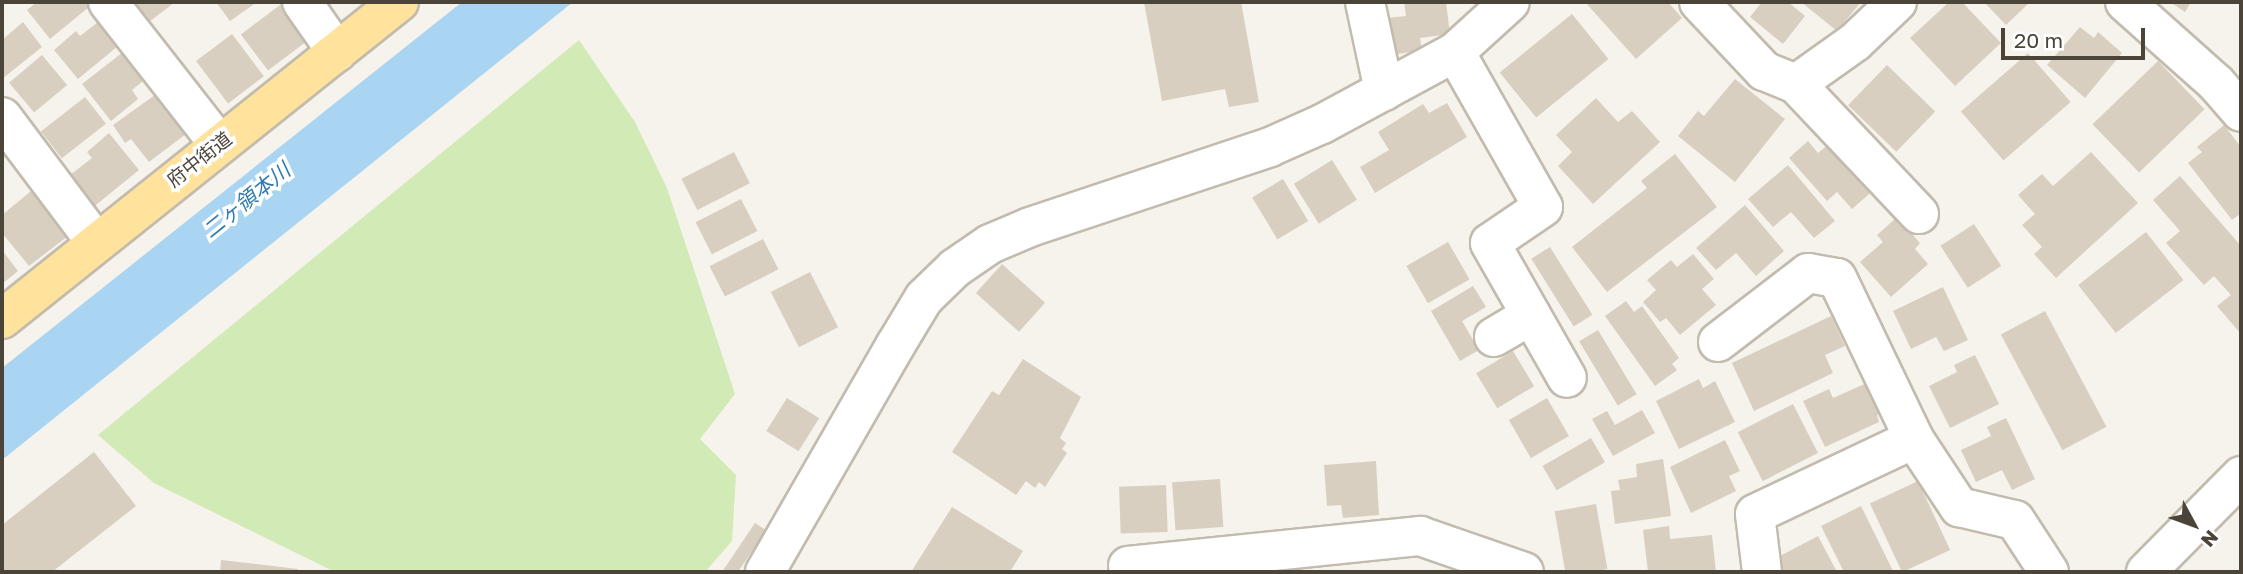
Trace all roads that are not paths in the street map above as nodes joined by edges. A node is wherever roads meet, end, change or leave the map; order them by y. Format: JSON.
{"nodes":[{"id":1,"x":108,"y":2,"type":"edge"},
{"id":2,"x":302,"y":2,"type":"edge"},
{"id":3,"x":399,"y":2,"type":"edge"},
{"id":4,"x":1364,"y":2,"type":"edge"},
{"id":5,"x":1510,"y":2,"type":"edge"},
{"id":6,"x":1699,"y":2,"type":"edge"},
{"id":7,"x":1897,"y":2,"type":"edge"},
{"id":8,"x":2125,"y":2,"type":"edge"},
{"id":9,"x":337,"y":52,"type":"junction"},
{"id":10,"x":1455,"y":52,"type":"junction"},
{"id":11,"x":1796,"y":84,"type":"junction"},
{"id":12,"x":1384,"y":90,"type":"junction"},
{"id":13,"x":2241,"y":111,"type":"edge"},
{"id":14,"x":2,"y":117,"type":"edge"},
{"id":15,"x":219,"y":144,"type":"junction"},
{"id":16,"x":1919,"y":214,"type":"dead end"},
{"id":17,"x":95,"y":241,"type":"junction"},
{"id":18,"x":1531,"y":315,"type":"junction"},
{"id":19,"x":2,"y":319,"type":"edge"},
{"id":20,"x":1494,"y":337,"type":"dead end"},
{"id":21,"x":1718,"y":342,"type":"dead end"},
{"id":22,"x":1567,"y":378,"type":"dead end"},
{"id":23,"x":1914,"y":439,"type":"junction"},
{"id":24,"x":2241,"y":476,"type":"edge"},
{"id":25,"x":1128,"y":566,"type":"dead end"},
{"id":26,"x":765,"y":572,"type":"edge"},
{"id":27,"x":1524,"y":572,"type":"edge"},
{"id":28,"x":1762,"y":572,"type":"edge"},
{"id":29,"x":2049,"y":572,"type":"edge"},
{"id":30,"x":2146,"y":572,"type":"edge"}],
"edges":[{"from":1,"to":15,"type":"street"},
{"from":2,"to":9,"type":"street"},
{"from":3,"to":9,"type":"main road","name":"府中街道"},
{"from":4,"to":12,"type":"street"},
{"from":5,"to":10,"type":"street"},
{"from":6,"to":11,"type":"street"},
{"from":7,"to":11,"type":"street"},
{"from":8,"to":13,"type":"street"},
{"from":9,"to":15,"type":"main road","name":"府中街道"},
{"from":10,"to":12,"type":"street"},
{"from":10,"to":18,"type":"street"},
{"from":11,"to":16,"type":"street"},
{"from":12,"to":26,"type":"street"},
{"from":14,"to":17,"type":"street"},
{"from":15,"to":17,"type":"main road","name":"府中街道"},
{"from":17,"to":19,"type":"main road","name":"府中街道"},
{"from":18,"to":20,"type":"street"},
{"from":18,"to":22,"type":"street"},
{"from":21,"to":23,"type":"street"},
{"from":23,"to":28,"type":"street"},
{"from":23,"to":29,"type":"street"},
{"from":24,"to":30,"type":"street"},
{"from":25,"to":27,"type":"street"}]}
